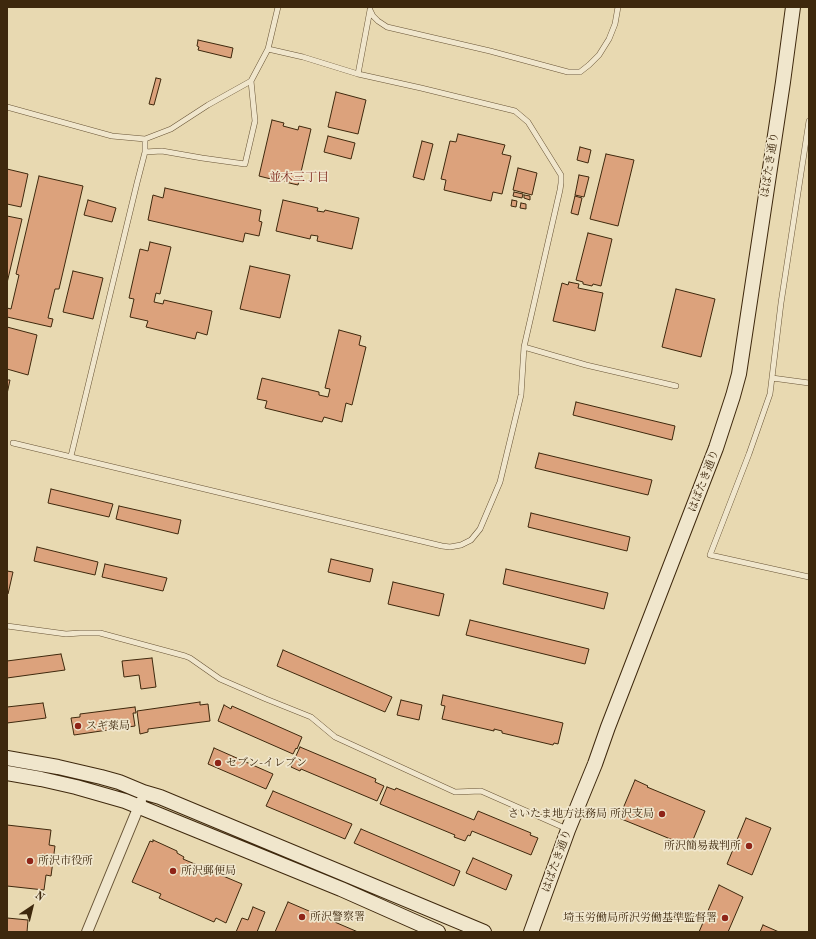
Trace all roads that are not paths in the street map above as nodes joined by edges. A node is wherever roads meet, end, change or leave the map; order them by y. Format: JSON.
{"nodes":[{"id":1,"x":278,"y":7,"type":"edge"},
{"id":2,"x":618,"y":7,"type":"edge"},
{"id":3,"x":793,"y":7,"type":"edge"},
{"id":4,"x":370,"y":9,"type":"edge"},
{"id":5,"x":268,"y":49,"type":"junction"},
{"id":6,"x":358,"y":74,"type":"junction"},
{"id":7,"x":251,"y":81,"type":"junction"},
{"id":8,"x":7,"y":107,"type":"edge"},
{"id":9,"x":809,"y":120,"type":"edge"},
{"id":10,"x":145,"y":139,"type":"junction"},
{"id":11,"x":146,"y":152,"type":"junction"},
{"id":12,"x":524,"y":347,"type":"junction"},
{"id":13,"x":772,"y":378,"type":"junction"},
{"id":14,"x":809,"y":383,"type":"edge"},
{"id":15,"x":676,"y":386,"type":"dead end"},
{"id":16,"x":13,"y":443,"type":"dead end"},
{"id":17,"x":72,"y":456,"type":"junction"},
{"id":18,"x":809,"y":577,"type":"edge"},
{"id":19,"x":7,"y":626,"type":"edge"},
{"id":20,"x":7,"y":758,"type":"edge"},
{"id":21,"x":7,"y":773,"type":"edge"},
{"id":22,"x":143,"y":792,"type":"junction"},
{"id":23,"x":140,"y":806,"type":"junction"},
{"id":24,"x":568,"y":830,"type":"junction"},
{"id":25,"x":87,"y":932,"type":"edge"},
{"id":26,"x":438,"y":932,"type":"edge"},
{"id":27,"x":484,"y":932,"type":"edge"},
{"id":28,"x":531,"y":932,"type":"edge"}],
"edges":[{"from":1,"to":5,"type":"lane"},
{"from":2,"to":4,"type":"lane"},
{"from":3,"to":24,"type":"street","name":"はばたき通り"},
{"from":4,"to":6,"type":"lane"},
{"from":5,"to":6,"type":"lane"},
{"from":5,"to":7,"type":"lane"},
{"from":6,"to":12,"type":"lane"},
{"from":7,"to":10,"type":"lane"},
{"from":7,"to":11,"type":"lane"},
{"from":8,"to":10,"type":"lane"},
{"from":9,"to":13,"type":"lane"},
{"from":10,"to":11,"type":"lane"},
{"from":11,"to":17,"type":"lane"},
{"from":12,"to":15,"type":"lane"},
{"from":12,"to":17,"type":"lane"},
{"from":13,"to":14,"type":"lane"},
{"from":13,"to":18,"type":"lane"},
{"from":16,"to":17,"type":"lane"},
{"from":19,"to":24,"type":"lane"},
{"from":20,"to":22,"type":"street"},
{"from":21,"to":23,"type":"street"},
{"from":22,"to":23,"type":"street"},
{"from":22,"to":27,"type":"street"},
{"from":23,"to":25,"type":"street"},
{"from":23,"to":26,"type":"street"},
{"from":24,"to":28,"type":"street","name":"はばたき通り"}]}
